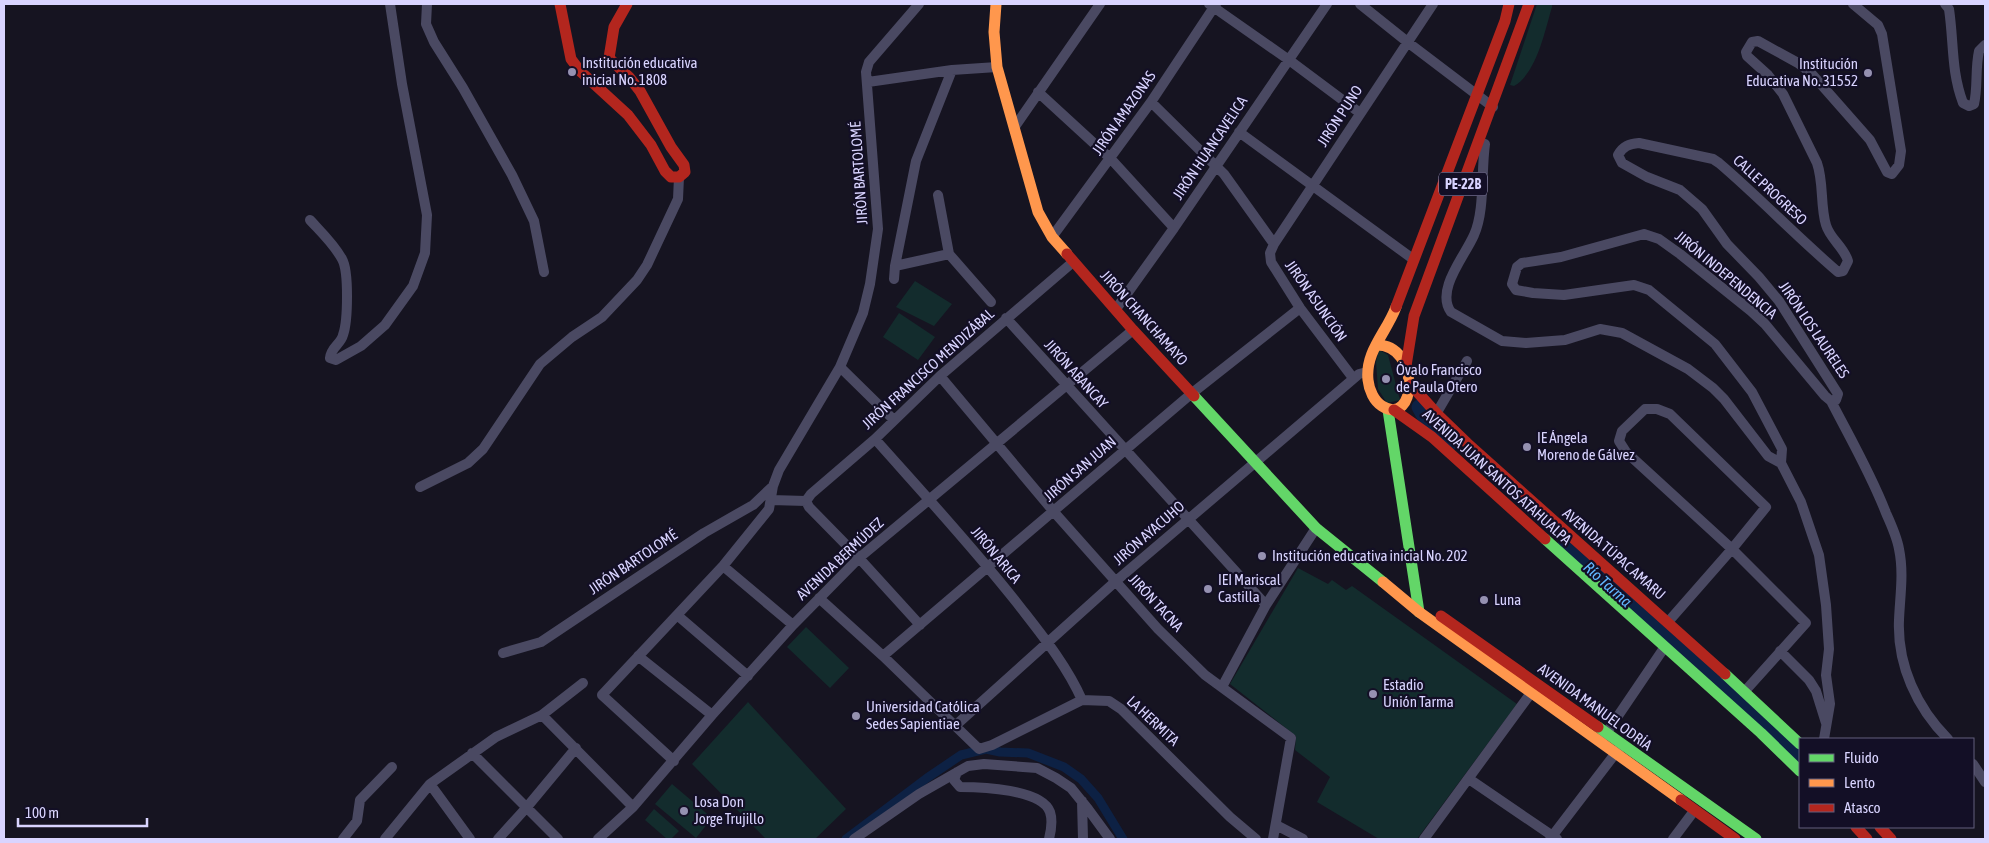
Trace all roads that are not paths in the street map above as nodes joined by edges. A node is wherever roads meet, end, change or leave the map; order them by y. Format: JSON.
{"nodes":[{"id":1,"x":390,"y":4,"type":"edge"},
{"id":2,"x":427,"y":4,"type":"edge"},
{"id":3,"x":560,"y":4,"type":"edge"},
{"id":4,"x":626,"y":4,"type":"edge"},
{"id":5,"x":919,"y":4,"type":"edge"},
{"id":6,"x":996,"y":4,"type":"edge"},
{"id":7,"x":1100,"y":4,"type":"edge"},
{"id":8,"x":1327,"y":4,"type":"edge"},
{"id":9,"x":1360,"y":4,"type":"edge"},
{"id":10,"x":1433,"y":4,"type":"edge"},
{"id":11,"x":1509,"y":4,"type":"edge"},
{"id":12,"x":1529,"y":4,"type":"edge"},
{"id":13,"x":1853,"y":4,"type":"edge"},
{"id":14,"x":1945,"y":4,"type":"edge"},
{"id":15,"x":1213,"y":5,"type":"edge"},
{"id":16,"x":1406,"y":41,"type":"junction"},
{"id":17,"x":1985,"y":45,"type":"edge"},
{"id":18,"x":1289,"y":60,"type":"junction"},
{"id":19,"x":997,"y":67,"type":"junction"},
{"id":20,"x":952,"y":70,"type":"junction"},
{"id":21,"x":868,"y":82,"type":"junction"},
{"id":22,"x":1038,"y":92,"type":"junction"},
{"id":23,"x":1477,"y":94,"type":"junction"},
{"id":24,"x":1151,"y":102,"type":"junction"},
{"id":25,"x":1493,"y":107,"type":"junction"},
{"id":26,"x":1360,"y":113,"type":"junction"},
{"id":27,"x":1488,"y":122,"type":"junction"},
{"id":28,"x":1014,"y":128,"type":"junction"},
{"id":29,"x":1239,"y":132,"type":"junction"},
{"id":30,"x":1618,"y":155,"type":"joint"},
{"id":31,"x":1110,"y":159,"type":"junction"},
{"id":32,"x":1215,"y":166,"type":"junction"},
{"id":33,"x":679,"y":177,"type":"junction"},
{"id":34,"x":1313,"y":186,"type":"junction"},
{"id":35,"x":938,"y":195,"type":"dead end"},
{"id":36,"x":310,"y":220,"type":"dead end"},
{"id":37,"x":1174,"y":228,"type":"junction"},
{"id":38,"x":1052,"y":237,"type":"junction"},
{"id":39,"x":1274,"y":244,"type":"junction"},
{"id":40,"x":949,"y":254,"type":"junction"},
{"id":41,"x":1413,"y":259,"type":"junction"},
{"id":42,"x":1073,"y":262,"type":"junction"},
{"id":43,"x":895,"y":266,"type":"junction"},
{"id":44,"x":544,"y":272,"type":"dead end"},
{"id":45,"x":894,"y":278,"type":"dead end"},
{"id":46,"x":991,"y":302,"type":"dead end"},
{"id":47,"x":1300,"y":308,"type":"junction"},
{"id":48,"x":1116,"y":309,"type":"junction"},
{"id":49,"x":1006,"y":318,"type":"junction"},
{"id":50,"x":1133,"y":330,"type":"junction"},
{"id":51,"x":1376,"y":345,"type":"junction"},
{"id":52,"x":1467,"y":361,"type":"dead end"},
{"id":53,"x":1406,"y":366,"type":"junction"},
{"id":54,"x":840,"y":367,"type":"junction"},
{"id":55,"x":1367,"y":372,"type":"junction"},
{"id":56,"x":940,"y":376,"type":"junction"},
{"id":57,"x":1354,"y":378,"type":"junction"},
{"id":58,"x":1065,"y":384,"type":"junction"},
{"id":59,"x":1411,"y":385,"type":"junction"},
{"id":60,"x":1191,"y":394,"type":"junction"},
{"id":61,"x":1831,"y":401,"type":"junction"},
{"id":62,"x":1391,"y":410,"type":"junction"},
{"id":63,"x":1436,"y":414,"type":"junction"},
{"id":64,"x":894,"y":420,"type":"junction"},
{"id":65,"x":875,"y":439,"type":"junction"},
{"id":66,"x":996,"y":444,"type":"junction"},
{"id":67,"x":1124,"y":450,"type":"junction"},
{"id":68,"x":1254,"y":461,"type":"junction"},
{"id":69,"x":1781,"y":463,"type":"junction"},
{"id":70,"x":773,"y":486,"type":"junction"},
{"id":71,"x":420,"y":487,"type":"dead end"},
{"id":72,"x":771,"y":500,"type":"junction"},
{"id":73,"x":929,"y":500,"type":"junction"},
{"id":74,"x":806,"y":501,"type":"junction"},
{"id":75,"x":1054,"y":512,"type":"junction"},
{"id":76,"x":1188,"y":519,"type":"junction"},
{"id":77,"x":1316,"y":528,"type":"junction"},
{"id":78,"x":1732,"y":549,"type":"junction"},
{"id":79,"x":859,"y":558,"type":"junction"},
{"id":80,"x":723,"y":566,"type":"junction"},
{"id":81,"x":988,"y":567,"type":"junction"},
{"id":82,"x":1116,"y":581,"type":"junction"},
{"id":83,"x":1388,"y":586,"type":"junction"},
{"id":84,"x":819,"y":598,"type":"junction"},
{"id":85,"x":1417,"y":599,"type":"junction"},
{"id":86,"x":1266,"y":605,"type":"junction"},
{"id":87,"x":1419,"y":612,"type":"junction"},
{"id":88,"x":677,"y":615,"type":"junction"},
{"id":89,"x":1668,"y":622,"type":"junction"},
{"id":90,"x":794,"y":624,"type":"junction"},
{"id":91,"x":920,"y":626,"type":"junction"},
{"id":92,"x":1048,"y":642,"type":"junction"},
{"id":93,"x":1664,"y":648,"type":"junction"},
{"id":94,"x":1780,"y":651,"type":"junction"},
{"id":95,"x":504,"y":653,"type":"dead end"},
{"id":96,"x":638,"y":656,"type":"junction"},
{"id":97,"x":883,"y":656,"type":"junction"},
{"id":98,"x":1499,"y":663,"type":"junction"},
{"id":99,"x":748,"y":676,"type":"junction"},
{"id":100,"x":583,"y":683,"type":"dead end"},
{"id":101,"x":1222,"y":687,"type":"junction"},
{"id":102,"x":1745,"y":691,"type":"junction"},
{"id":103,"x":1531,"y":693,"type":"junction"},
{"id":104,"x":1082,"y":700,"type":"junction"},
{"id":105,"x":712,"y":715,"type":"junction"},
{"id":106,"x":542,"y":716,"type":"junction"},
{"id":107,"x":956,"y":725,"type":"junction"},
{"id":108,"x":1827,"y":727,"type":"junction"},
{"id":109,"x":1603,"y":738,"type":"junction"},
{"id":110,"x":1824,"y":738,"type":"edge"},
{"id":111,"x":1947,"y":738,"type":"edge"},
{"id":112,"x":1799,"y":743,"type":"edge"},
{"id":113,"x":576,"y":748,"type":"junction"},
{"id":114,"x":1618,"y":749,"type":"junction"},
{"id":115,"x":472,"y":753,"type":"junction"},
{"id":116,"x":674,"y":761,"type":"junction"},
{"id":117,"x":1974,"y":766,"type":"edge"},
{"id":118,"x":392,"y":767,"type":"dead end"},
{"id":119,"x":1799,"y":770,"type":"edge"},
{"id":120,"x":957,"y":772,"type":"junction"},
{"id":121,"x":1469,"y":779,"type":"junction"},
{"id":122,"x":1985,"y":782,"type":"edge"},
{"id":123,"x":430,"y":784,"type":"junction"},
{"id":124,"x":1082,"y":801,"type":"junction"},
{"id":125,"x":1691,"y":803,"type":"junction"},
{"id":126,"x":633,"y":807,"type":"junction"},
{"id":127,"x":527,"y":808,"type":"junction"},
{"id":128,"x":1709,"y":814,"type":"junction"},
{"id":129,"x":1276,"y":825,"type":"junction"},
{"id":130,"x":1857,"y":828,"type":"edge"},
{"id":131,"x":1881,"y":828,"type":"edge"},
{"id":132,"x":1554,"y":838,"type":"edge"},
{"id":133,"x":343,"y":839,"type":"edge"},
{"id":134,"x":385,"y":839,"type":"edge"},
{"id":135,"x":470,"y":839,"type":"edge"},
{"id":136,"x":498,"y":839,"type":"edge"},
{"id":137,"x":558,"y":839,"type":"edge"},
{"id":138,"x":598,"y":839,"type":"edge"},
{"id":139,"x":854,"y":839,"type":"edge"},
{"id":140,"x":1049,"y":839,"type":"edge"},
{"id":141,"x":1083,"y":839,"type":"edge"},
{"id":142,"x":1110,"y":839,"type":"edge"},
{"id":143,"x":1256,"y":839,"type":"edge"},
{"id":144,"x":1273,"y":839,"type":"edge"},
{"id":145,"x":1303,"y":839,"type":"edge"},
{"id":146,"x":1424,"y":839,"type":"edge"},
{"id":147,"x":1673,"y":839,"type":"edge"},
{"id":148,"x":1735,"y":839,"type":"edge"},
{"id":149,"x":1756,"y":839,"type":"edge"},
{"id":150,"x":1867,"y":839,"type":"edge"},
{"id":151,"x":1891,"y":839,"type":"edge"}],
"edges":[{"from":1,"to":36,"type":"street"},
{"from":2,"to":44,"type":"street"},
{"from":3,"to":33,"type":"main road"},
{"from":4,"to":33,"type":"main road"},
{"from":5,"to":21,"type":"street","name":"JIRÓN BARTOLOMÉ"},
{"from":6,"to":19,"type":"main road","name":"JIRÓN CHANCHAMAYO"},
{"from":7,"to":22,"type":"street"},
{"from":8,"to":18,"type":"street","name":"JIRÓN HUANCAVELICA"},
{"from":9,"to":16,"type":"street"},
{"from":10,"to":16,"type":"street","name":"JIRÓN PUNO"},
{"from":11,"to":23,"type":"main road","number":"PE-22B"},
{"from":12,"to":25,"type":"main road","number":"PE-22B"},
{"from":13,"to":30,"type":"street","name":"CALLE PROGRESO"},
{"from":14,"to":17,"type":"street"},
{"from":15,"to":18,"type":"street"},
{"from":15,"to":24,"type":"street","name":"JIRÓN AMAZONAS"},
{"from":16,"to":23,"type":"street"},
{"from":16,"to":26,"type":"street","name":"JIRÓN PUNO"},
{"from":18,"to":26,"type":"street"},
{"from":18,"to":29,"type":"street","name":"JIRÓN HUANCAVELICA"},
{"from":19,"to":20,"type":"street"},
{"from":19,"to":28,"type":"main road","name":"JIRÓN CHANCHAMAYO"},
{"from":20,"to":21,"type":"street"},
{"from":20,"to":43,"type":"street"},
{"from":21,"to":54,"type":"street","name":"JIRÓN BARTOLOMÉ"},
{"from":22,"to":28,"type":"street"},
{"from":22,"to":31,"type":"street"},
{"from":23,"to":25,"type":"street"},
{"from":23,"to":41,"type":"main road","number":"PE-22B"},
{"from":24,"to":31,"type":"street","name":"JIRÓN AMAZONAS"},
{"from":24,"to":32,"type":"street"},
{"from":25,"to":27,"type":"main road","number":"PE-22B"},
{"from":26,"to":34,"type":"street","name":"JIRÓN PUNO"},
{"from":27,"to":53,"type":"main road","number":"PE-22B"},
{"from":27,"to":69,"type":"street"},
{"from":28,"to":38,"type":"main road","name":"JIRÓN CHANCHAMAYO"},
{"from":29,"to":32,"type":"street","name":"JIRÓN HUANCAVELICA"},
{"from":29,"to":34,"type":"street"},
{"from":30,"to":61,"type":"street","name":"JIRÓN LOS LAURELES"},
{"from":31,"to":37,"type":"street"},
{"from":31,"to":38,"type":"street","name":"JIRÓN AMAZONAS"},
{"from":32,"to":37,"type":"street","name":"JIRÓN HUANCAVELICA"},
{"from":32,"to":39,"type":"street"},
{"from":33,"to":71,"type":"street"},
{"from":34,"to":39,"type":"street","name":"JIRÓN PUNO"},
{"from":34,"to":41,"type":"street"},
{"from":35,"to":40,"type":"street"},
{"from":37,"to":48,"type":"street","name":"JIRÓN HUANCAVELICA"},
{"from":38,"to":42,"type":"main road","name":"JIRÓN CHANCHAMAYO"},
{"from":39,"to":47,"type":"street","name":"JIRÓN ASUNCIÓN"},
{"from":40,"to":43,"type":"street"},
{"from":40,"to":46,"type":"street"},
{"from":41,"to":51,"type":"main road","number":"PE-22B"},
{"from":42,"to":48,"type":"main road","name":"JIRÓN CHANCHAMAYO"},
{"from":42,"to":49,"type":"street","name":"JIRÓN FRANCISCO MENDIZÁBAL"},
{"from":43,"to":45,"type":"street"},
{"from":47,"to":57,"type":"street","name":"JIRÓN ASUNCIÓN"},
{"from":47,"to":60,"type":"street","name":"JIRÓN SAN JUAN"},
{"from":48,"to":50,"type":"main road","name":"JIRÓN CHANCHAMAYO"},
{"from":49,"to":56,"type":"street","name":"JIRÓN FRANCISCO MENDIZÁBAL"},
{"from":49,"to":58,"type":"street","name":"JIRÓN ABANCAY"},
{"from":50,"to":58,"type":"street","name":"AVENIDA BERMÚDEZ"},
{"from":50,"to":60,"type":"main road","name":"JIRÓN CHANCHAMAYO"},
{"from":51,"to":53,"type":"main road","number":"PE-22B"},
{"from":51,"to":55,"type":"main road","number":"PE-22B"},
{"from":52,"to":63,"type":"street"},
{"from":53,"to":59,"type":"main road","number":"PE-22B"},
{"from":54,"to":64,"type":"street"},
{"from":54,"to":70,"type":"street","name":"JIRÓN BARTOLOMÉ"},
{"from":55,"to":57,"type":"street","name":"JIRÓN AYACUHO"},
{"from":55,"to":62,"type":"main road","number":"PE-22B"},
{"from":56,"to":64,"type":"street","name":"JIRÓN FRANCISCO MENDIZÁBAL"},
{"from":56,"to":66,"type":"street","name":"JIRÓN TACNA"},
{"from":57,"to":68,"type":"street","name":"JIRÓN AYACUHO"},
{"from":58,"to":66,"type":"street","name":"AVENIDA BERMÚDEZ"},
{"from":58,"to":67,"type":"street","name":"JIRÓN ABANCAY"},
{"from":59,"to":62,"type":"main road"},
{"from":59,"to":63,"type":"main road","name":"AVENIDA TÚPAC AMARU","number":"PE-22B"},
{"from":60,"to":67,"type":"street","name":"JIRÓN SAN JUAN"},
{"from":60,"to":68,"type":"main road","name":"JIRÓN CHANCHAMAYO"},
{"from":61,"to":69,"type":"street","name":"JIRÓN INDEPENDENCIA"},
{"from":61,"to":111,"type":"street","name":"JIRÓN LOS LAURELES"},
{"from":62,"to":85,"type":"main road"},
{"from":62,"to":93,"type":"main road","name":"AVENIDA JUAN SANTOS ATAHUALPA","number":"PE-22B"},
{"from":63,"to":89,"type":"main road","name":"AVENIDA TÚPAC AMARU","number":"PE-22B"},
{"from":64,"to":65,"type":"street","name":"JIRÓN FRANCISCO MENDIZÁBAL"},
{"from":65,"to":73,"type":"street","name":"JIRÓN ARICA"},
{"from":65,"to":74,"type":"street","name":"JIRÓN FRANCISCO MENDIZÁBAL"},
{"from":66,"to":73,"type":"street","name":"AVENIDA BERMÚDEZ"},
{"from":66,"to":75,"type":"street","name":"JIRÓN TACNA"},
{"from":67,"to":75,"type":"street","name":"JIRÓN SAN JUAN"},
{"from":67,"to":76,"type":"street","name":"JIRÓN ABANCAY"},
{"from":68,"to":76,"type":"street","name":"JIRÓN AYACUHO"},
{"from":68,"to":77,"type":"main road","name":"JIRÓN CHANCHAMAYO"},
{"from":69,"to":108,"type":"street"},
{"from":70,"to":72,"type":"street","name":"JIRÓN BARTOLOMÉ"},
{"from":70,"to":95,"type":"street","name":"JIRÓN BARTOLOMÉ"},
{"from":72,"to":74,"type":"street"},
{"from":72,"to":80,"type":"street","name":"JIRÓN BARTOLOMÉ"},
{"from":73,"to":79,"type":"street","name":"AVENIDA BERMÚDEZ"},
{"from":73,"to":81,"type":"street","name":"JIRÓN ARICA"},
{"from":74,"to":79,"type":"street"},
{"from":75,"to":81,"type":"street","name":"JIRÓN SAN JUAN"},
{"from":75,"to":82,"type":"street","name":"JIRÓN TACNA"},
{"from":76,"to":82,"type":"street","name":"JIRÓN AYACUHO"},
{"from":76,"to":86,"type":"street","name":"JIRÓN ABANCAY"},
{"from":77,"to":83,"type":"main road","name":"JIRÓN CHANCHAMAYO"},
{"from":77,"to":86,"type":"street"},
{"from":78,"to":78,"type":"street"},
{"from":78,"to":89,"type":"street"},
{"from":78,"to":94,"type":"street"},
{"from":79,"to":84,"type":"street","name":"AVENIDA BERMÚDEZ"},
{"from":79,"to":91,"type":"street"},
{"from":80,"to":88,"type":"street","name":"JIRÓN BARTOLOMÉ"},
{"from":80,"to":90,"type":"street"},
{"from":81,"to":91,"type":"street","name":"JIRÓN SAN JUAN"},
{"from":81,"to":92,"type":"street","name":"JIRÓN ARICA"},
{"from":82,"to":92,"type":"street","name":"JIRÓN AYACUHO"},
{"from":82,"to":101,"type":"street","name":"JIRÓN TACNA"},
{"from":83,"to":85,"type":"main road","name":"JIRÓN CHANCHAMAYO"},
{"from":83,"to":87,"type":"main road","name":"JIRÓN CHANCHAMAYO"},
{"from":84,"to":90,"type":"street","name":"AVENIDA BERMÚDEZ"},
{"from":84,"to":97,"type":"street"},
{"from":85,"to":87,"type":"main road"},
{"from":85,"to":98,"type":"main road","name":"AVENIDA MANUEL ODRÍA"},
{"from":86,"to":101,"type":"street"},
{"from":87,"to":98,"type":"main road","name":"AVENIDA MANUEL ODRÍA"},
{"from":88,"to":96,"type":"street","name":"JIRÓN BARTOLOMÉ"},
{"from":88,"to":99,"type":"street"},
{"from":89,"to":102,"type":"main road","name":"AVENIDA TÚPAC AMARU","number":"PE-22B"},
{"from":90,"to":99,"type":"street","name":"AVENIDA BERMÚDEZ"},
{"from":91,"to":97,"type":"street","name":"JIRÓN SAN JUAN"},
{"from":92,"to":104,"type":"street","name":"JIRÓN ARICA"},
{"from":92,"to":107,"type":"street","name":"JIRÓN AYACUHO"},
{"from":93,"to":109,"type":"street"},
{"from":93,"to":119,"type":"main road","name":"AVENIDA JUAN SANTOS ATAHUALPA","number":"PE-22B"},
{"from":94,"to":102,"type":"street"},
{"from":94,"to":108,"type":"street"},
{"from":96,"to":105,"type":"street"},
{"from":96,"to":116,"type":"street","name":"JIRÓN BARTOLOMÉ"},
{"from":97,"to":107,"type":"street"},
{"from":98,"to":103,"type":"main road","name":"AVENIDA MANUEL ODRÍA"},
{"from":98,"to":109,"type":"main road","name":"AVENIDA MANUEL ODRÍA"},
{"from":99,"to":105,"type":"street","name":"AVENIDA BERMÚDEZ"},
{"from":100,"to":106,"type":"street"},
{"from":101,"to":129,"type":"street","name":"JIRÓN TACNA"},
{"from":102,"to":112,"type":"main road","name":"AVENIDA TÚPAC AMARU","number":"PE-22B"},
{"from":103,"to":109,"type":"main road","name":"AVENIDA MANUEL ODRÍA"},
{"from":103,"to":121,"type":"street"},
{"from":104,"to":107,"type":"street","name":"LA HERMITA"},
{"from":104,"to":143,"type":"street","name":"LA HERMITA"},
{"from":105,"to":116,"type":"street","name":"AVENIDA BERMÚDEZ"},
{"from":106,"to":113,"type":"street"},
{"from":106,"to":115,"type":"street"},
{"from":108,"to":110,"type":"street"},
{"from":109,"to":114,"type":"main road","name":"AVENIDA MANUEL ODRÍA"},
{"from":113,"to":126,"type":"street"},
{"from":113,"to":127,"type":"street"},
{"from":114,"to":125,"type":"main road","name":"AVENIDA MANUEL ODRÍA"},
{"from":114,"to":132,"type":"street"},
{"from":115,"to":123,"type":"street"},
{"from":115,"to":127,"type":"street"},
{"from":116,"to":126,"type":"street","name":"AVENIDA BERMÚDEZ"},
{"from":117,"to":122,"type":"street"},
{"from":118,"to":133,"type":"street"},
{"from":120,"to":124,"type":"street"},
{"from":120,"to":139,"type":"street"},
{"from":120,"to":140,"type":"street"},
{"from":121,"to":132,"type":"street"},
{"from":121,"to":146,"type":"street"},
{"from":123,"to":134,"type":"street"},
{"from":123,"to":135,"type":"street"},
{"from":124,"to":141,"type":"street"},
{"from":124,"to":142,"type":"street"},
{"from":125,"to":128,"type":"main road","name":"AVENIDA MANUEL ODRÍA"},
{"from":125,"to":128,"type":"main road","name":"AVENIDA MANUEL ODRÍA"},
{"from":125,"to":147,"type":"street"},
{"from":126,"to":138,"type":"street","name":"AVENIDA BERMÚDEZ"},
{"from":127,"to":136,"type":"street"},
{"from":127,"to":137,"type":"street"},
{"from":128,"to":148,"type":"main road","name":"AVENIDA MANUEL ODRÍA"},
{"from":128,"to":149,"type":"main road","name":"AVENIDA MANUEL ODRÍA"},
{"from":129,"to":144,"type":"street"},
{"from":129,"to":145,"type":"street"},
{"from":130,"to":150,"type":"main road"},
{"from":131,"to":151,"type":"main road"}]}
